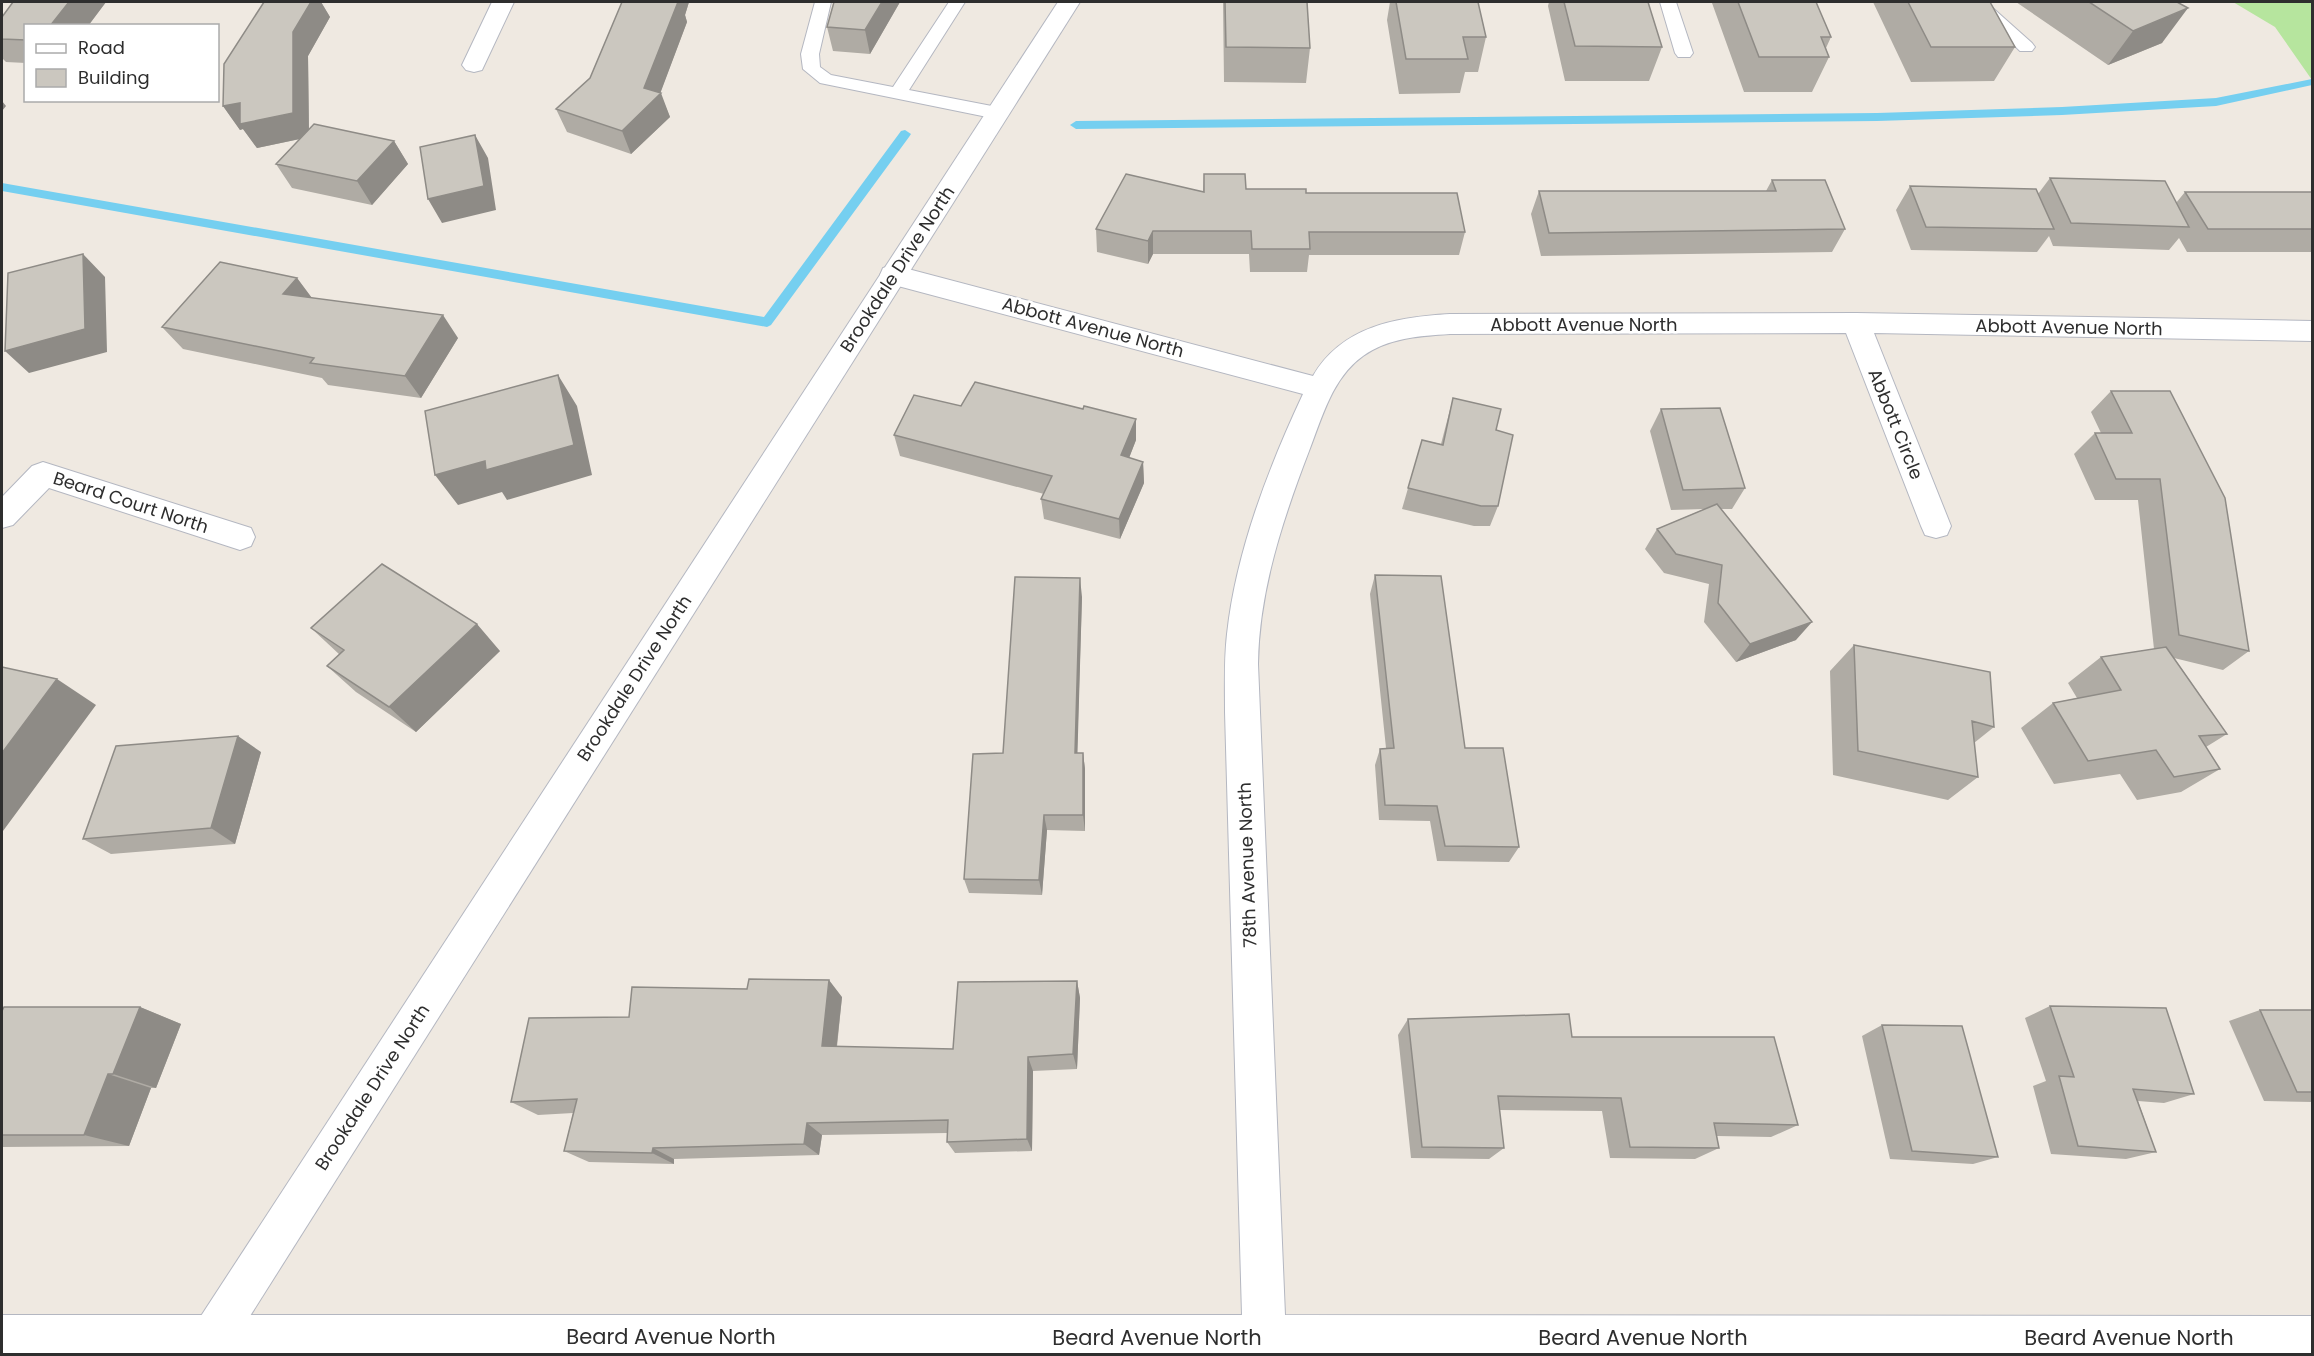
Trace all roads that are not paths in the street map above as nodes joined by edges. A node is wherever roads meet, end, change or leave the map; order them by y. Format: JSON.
{"nodes":[{"id":1,"x":503,"y":2,"type":"edge"},
{"id":2,"x":823,"y":2,"type":"edge"},
{"id":3,"x":957,"y":2,"type":"edge"},
{"id":4,"x":1069,"y":2,"type":"edge"},
{"id":5,"x":1668,"y":2,"type":"edge"},
{"id":6,"x":1977,"y":2,"type":"edge"},
{"id":7,"x":2026,"y":47,"type":"dead end"},
{"id":8,"x":1684,"y":53,"type":"dead end"},
{"id":9,"x":474,"y":65,"type":"dead end"},
{"id":10,"x":898,"y":93,"type":"junction"},
{"id":11,"x":997,"y":113,"type":"junction"},
{"id":12,"x":893,"y":275,"type":"junction"},
{"id":13,"x":1856,"y":323,"type":"junction"},
{"id":14,"x":2313,"y":331,"type":"edge"},
{"id":15,"x":1320,"y":388,"type":"junction"},
{"id":16,"x":2,"y":516,"type":"edge"},
{"id":17,"x":1936,"y":525,"type":"dead end"},
{"id":18,"x":240,"y":537,"type":"dead end"},
{"id":19,"x":2,"y":1336,"type":"edge"},
{"id":20,"x":2313,"y":1337,"type":"edge"},
{"id":21,"x":207,"y":1346,"type":"edge"},
{"id":22,"x":1264,"y":1346,"type":"edge"}],
"edges":[{"from":1,"to":9,"type":"street"},
{"from":2,"to":10,"type":"lane"},
{"from":3,"to":10,"type":"lane"},
{"from":4,"to":11,"type":"street","name":"Brookdale Drive North"},
{"from":5,"to":8,"type":"lane"},
{"from":6,"to":7,"type":"lane"},
{"from":10,"to":11,"type":"lane"},
{"from":11,"to":12,"type":"street","name":"Brookdale Drive North"},
{"from":12,"to":15,"type":"street","name":"Abbott Avenue North"},
{"from":12,"to":21,"type":"street","name":"Brookdale Drive North"},
{"from":13,"to":14,"type":"street","name":"Abbott Avenue North"},
{"from":13,"to":15,"type":"street","name":"Abbott Avenue North"},
{"from":13,"to":17,"type":"street","name":"Abbott Circle"},
{"from":15,"to":22,"type":"street","name":"78th Avenue North"},
{"from":16,"to":18,"type":"street","name":"Beard Court North"},
{"from":19,"to":21,"type":"street","name":"Beard Avenue North"},
{"from":20,"to":22,"type":"street","name":"Beard Avenue North"},
{"from":21,"to":22,"type":"street","name":"Beard Avenue North"}]}
